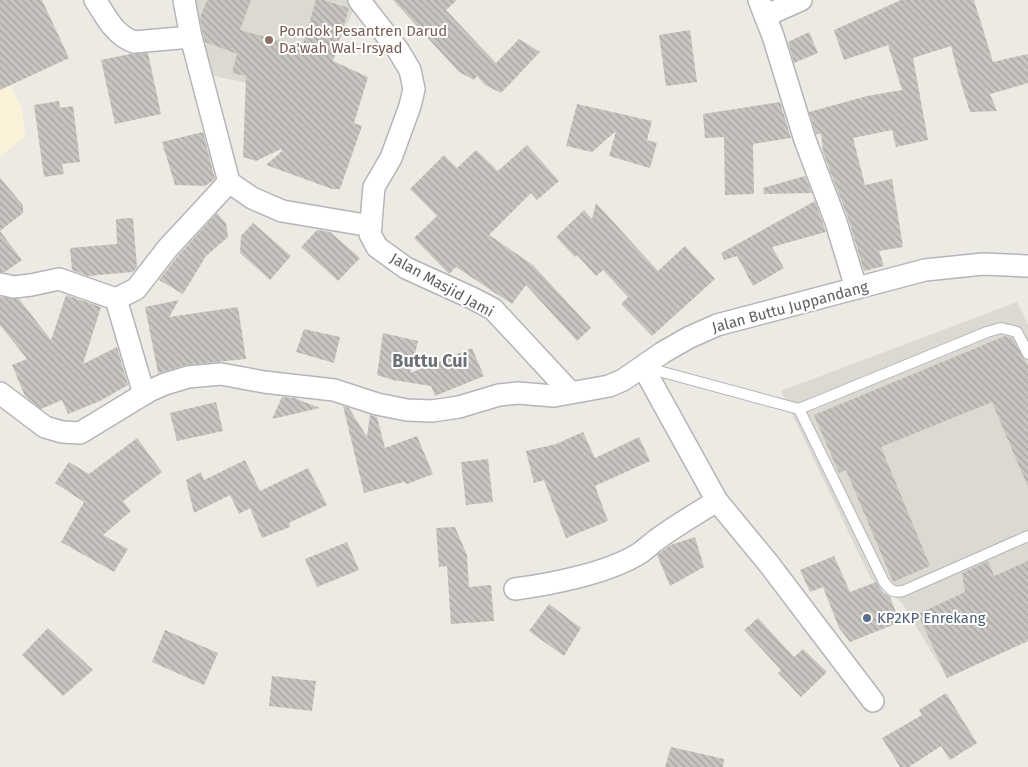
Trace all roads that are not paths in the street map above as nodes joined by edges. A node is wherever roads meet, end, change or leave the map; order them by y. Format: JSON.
{"nodes":[{"id":1,"x":95,"y":0,"type":"edge"},
{"id":2,"x":184,"y":0,"type":"edge"},
{"id":3,"x":359,"y":0,"type":"edge"},
{"id":4,"x":801,"y":0,"type":"edge"},
{"id":5,"x":762,"y":8,"type":"edge"},
{"id":6,"x":191,"y":37,"type":"junction"},
{"id":7,"x":229,"y":182,"type":"junction"},
{"id":8,"x":371,"y":226,"type":"junction"},
{"id":9,"x":1028,"y":266,"type":"edge"},
{"id":10,"x":0,"y":284,"type":"edge"},
{"id":11,"x":856,"y":288,"type":"junction"},
{"id":12,"x":116,"y":299,"type":"junction"},
{"id":13,"x":1028,"y":354,"type":"edge"},
{"id":14,"x":643,"y":367,"type":"junction"},
{"id":15,"x":570,"y":392,"type":"junction"},
{"id":16,"x":0,"y":393,"type":"edge"},
{"id":17,"x":144,"y":394,"type":"junction"},
{"id":18,"x":799,"y":409,"type":"junction"},
{"id":19,"x":717,"y":501,"type":"junction"},
{"id":20,"x":1028,"y":536,"type":"edge"},
{"id":21,"x":515,"y":589,"type":"dead end"},
{"id":22,"x":873,"y":701,"type":"dead end"}],
"edges":[{"from":1,"to":6,"type":"street"},
{"from":2,"to":6,"type":"street"},
{"from":3,"to":8,"type":"street","name":"Jalan Masjid Jami"},
{"from":4,"to":5,"type":"street"},
{"from":5,"to":11,"type":"street"},
{"from":6,"to":7,"type":"street"},
{"from":7,"to":8,"type":"street"},
{"from":7,"to":12,"type":"street"},
{"from":8,"to":15,"type":"street","name":"Jalan Masjid Jami"},
{"from":9,"to":11,"type":"street","name":"Jalan Buttu Juppandang"},
{"from":10,"to":12,"type":"street"},
{"from":11,"to":14,"type":"street","name":"Jalan Buttu Juppandang"},
{"from":12,"to":17,"type":"street"},
{"from":13,"to":18,"type":"lane"},
{"from":14,"to":15,"type":"street","name":"Jalan Buttu Juppandang"},
{"from":14,"to":18,"type":"lane"},
{"from":14,"to":19,"type":"street"},
{"from":15,"to":17,"type":"street","name":"Jalan Buttu Juppandang"},
{"from":16,"to":17,"type":"street","name":"Jalan Buttu Juppandang"},
{"from":18,"to":20,"type":"lane"},
{"from":19,"to":21,"type":"street"},
{"from":19,"to":22,"type":"street"}]}
